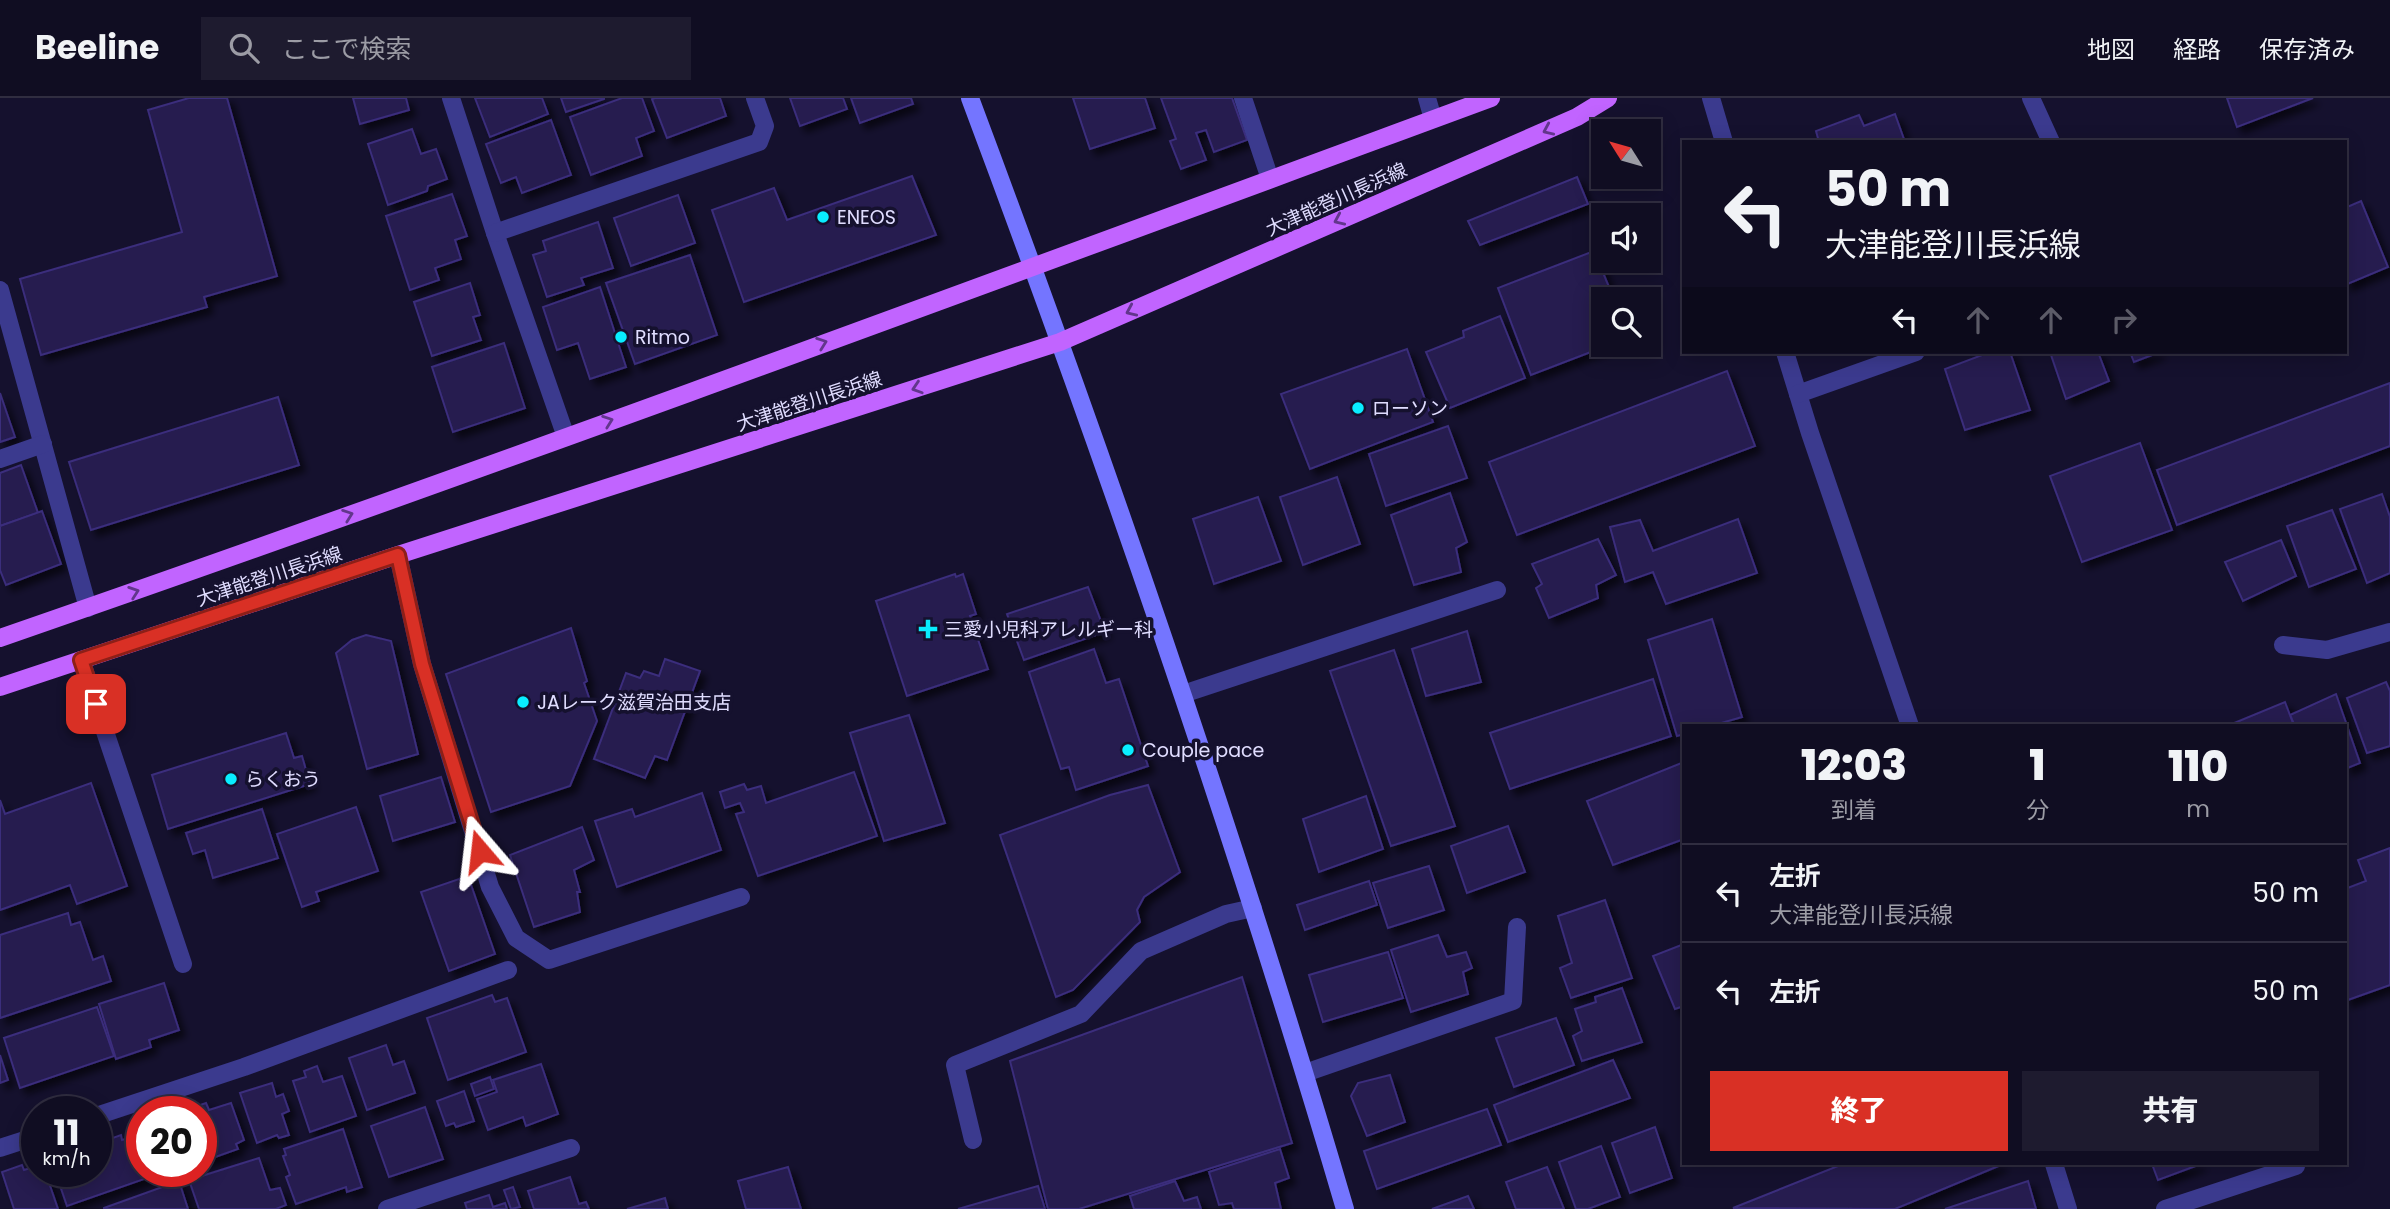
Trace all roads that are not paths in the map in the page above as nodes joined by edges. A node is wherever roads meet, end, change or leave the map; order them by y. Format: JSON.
{"nodes":[{"id":1,"x":452,"y":98,"type":"edge"},
{"id":2,"x":755,"y":98,"type":"edge"},
{"id":3,"x":970,"y":98,"type":"edge"},
{"id":4,"x":1243,"y":98,"type":"edge"},
{"id":5,"x":1427,"y":98,"type":"edge"},
{"id":6,"x":1491,"y":98,"type":"edge"},
{"id":7,"x":1608,"y":98,"type":"edge"},
{"id":8,"x":1711,"y":98,"type":"edge"},
{"id":9,"x":2031,"y":98,"type":"edge"},
{"id":10,"x":1433,"y":119,"type":"junction"},
{"id":11,"x":1723,"y":140,"type":"edge"},
{"id":12,"x":2050,"y":140,"type":"edge"},
{"id":13,"x":1270,"y":179,"type":"junction"},
{"id":14,"x":495,"y":233,"type":"junction"},
{"id":15,"x":1033,"y":267,"type":"junction"},
{"id":16,"x":0,"y":290,"type":"edge"},
{"id":17,"x":1060,"y":342,"type":"junction"},
{"id":18,"x":1786,"y":354,"type":"edge"},
{"id":19,"x":1910,"y":354,"type":"edge"},
{"id":20,"x":1798,"y":394,"type":"junction"},
{"id":21,"x":566,"y":437,"type":"junction"},
{"id":22,"x":43,"y":444,"type":"junction"},
{"id":23,"x":0,"y":459,"type":"edge"},
{"id":24,"x":398,"y":555,"type":"junction"},
{"id":25,"x":1497,"y":590,"type":"dead end"},
{"id":26,"x":88,"y":608,"type":"junction"},
{"id":27,"x":2390,"y":632,"type":"edge"},
{"id":28,"x":0,"y":638,"type":"edge"},
{"id":29,"x":2283,"y":645,"type":"dead end"},
{"id":30,"x":81,"y":660,"type":"junction"},
{"id":31,"x":0,"y":687,"type":"edge"},
{"id":32,"x":1183,"y":694,"type":"junction"},
{"id":33,"x":1909,"y":724,"type":"edge"},
{"id":34,"x":741,"y":897,"type":"dead end"},
{"id":35,"x":1253,"y":908,"type":"junction"},
{"id":36,"x":1517,"y":927,"type":"dead end"},
{"id":37,"x":183,"y":964,"type":"dead end"},
{"id":38,"x":509,"y":970,"type":"dead end"},
{"id":39,"x":1305,"y":1073,"type":"junction"},
{"id":40,"x":112,"y":1111,"type":"edge"},
{"id":41,"x":973,"y":1140,"type":"dead end"},
{"id":42,"x":21,"y":1141,"type":"edge"},
{"id":43,"x":0,"y":1148,"type":"edge"},
{"id":44,"x":570,"y":1148,"type":"dead end"},
{"id":45,"x":2054,"y":1165,"type":"edge"},
{"id":46,"x":2296,"y":1166,"type":"dead end"},
{"id":47,"x":387,"y":1209,"type":"edge"},
{"id":48,"x":1345,"y":1209,"type":"edge"},
{"id":49,"x":2068,"y":1209,"type":"edge"},
{"id":50,"x":2165,"y":1209,"type":"edge"}],
"edges":[{"from":1,"to":14,"type":"street"},
{"from":2,"to":14,"type":"street"},
{"from":3,"to":15,"type":"street"},
{"from":4,"to":13,"type":"street"},
{"from":5,"to":10,"type":"street"},
{"from":6,"to":10,"type":"main road","name":"大津能登川長浜線"},
{"from":7,"to":17,"type":"main road","name":"大津能登川長浜線","one_way":true},
{"from":8,"to":11,"type":"street"},
{"from":9,"to":12,"type":"street"},
{"from":10,"to":13,"type":"main road","name":"大津能登川長浜線"},
{"from":13,"to":15,"type":"main road","name":"大津能登川長浜線"},
{"from":14,"to":21,"type":"street"},
{"from":15,"to":17,"type":"street"},
{"from":21,"to":15,"type":"main road","name":"大津能登川長浜線","one_way":true},
{"from":16,"to":22,"type":"street"},
{"from":17,"to":24,"type":"main road","name":"大津能登川長浜線","one_way":true},
{"from":17,"to":32,"type":"street"},
{"from":18,"to":20,"type":"street"},
{"from":19,"to":20,"type":"street"},
{"from":20,"to":33,"type":"street"},
{"from":26,"to":21,"type":"main road","name":"大津能登川長浜線","one_way":true},
{"from":22,"to":23,"type":"street"},
{"from":22,"to":26,"type":"street"},
{"from":24,"to":30,"type":"main road","name":"大津能登川長浜線"},
{"from":24,"to":34,"type":"street"},
{"from":25,"to":32,"type":"street"},
{"from":26,"to":28,"type":"main road","name":"大津能登川長浜線"},
{"from":27,"to":29,"type":"street"},
{"from":30,"to":31,"type":"main road","name":"大津能登川長浜線"},
{"from":30,"to":37,"type":"street"},
{"from":32,"to":35,"type":"street"},
{"from":35,"to":39,"type":"street"},
{"from":35,"to":41,"type":"street"},
{"from":36,"to":39,"type":"street"},
{"from":38,"to":40,"type":"street"},
{"from":39,"to":48,"type":"street"},
{"from":42,"to":43,"type":"street"},
{"from":44,"to":47,"type":"street"},
{"from":45,"to":49,"type":"street"},
{"from":46,"to":50,"type":"street"}]}
